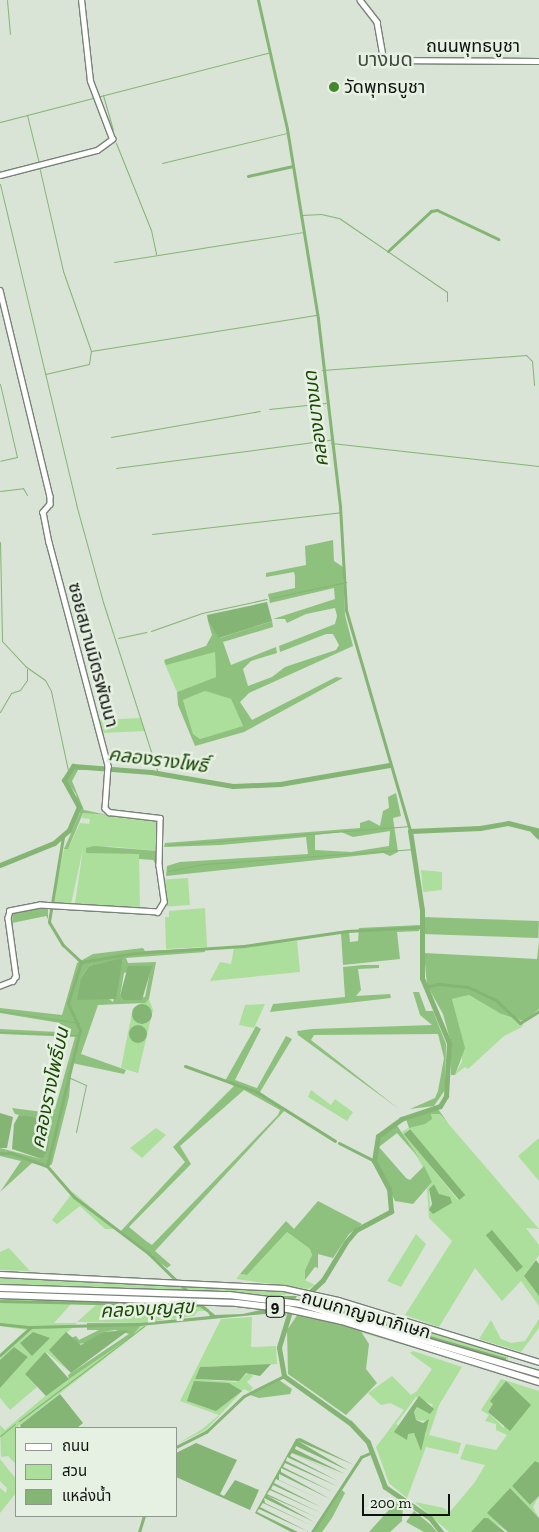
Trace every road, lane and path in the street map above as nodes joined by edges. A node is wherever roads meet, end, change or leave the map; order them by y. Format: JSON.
{"nodes":[{"id":1,"x":81,"y":0,"type":"edge"},
{"id":2,"x":360,"y":0,"type":"edge"},
{"id":3,"x":539,"y":61,"type":"edge"},
{"id":4,"x":0,"y":175,"type":"edge"},
{"id":5,"x":0,"y":290,"type":"edge"},
{"id":6,"x":0,"y":986,"type":"edge"},
{"id":7,"x":0,"y":1274,"type":"edge"},
{"id":8,"x":0,"y":1288,"type":"edge"},
{"id":9,"x":0,"y":1295,"type":"edge"},
{"id":10,"x":539,"y":1362,"type":"edge"},
{"id":11,"x":539,"y":1374,"type":"edge"},
{"id":12,"x":539,"y":1382,"type":"edge"}],
"edges":[{"from":1,"to":4,"type":"street"},
{"from":2,"to":3,"type":"street","name":"ถนนพุทธบูชา"},
{"from":5,"to":6,"type":"street","name":"ซอยสมานมิตรพัฒนา"},
{"from":7,"to":10,"type":"street"},
{"from":8,"to":11,"type":"highway","name":"ถนนกาญจนาภิเษก","number":"9"},
{"from":9,"to":12,"type":"highway","name":"ถนนกาญจนาภิเษก","number":"9"}]}
